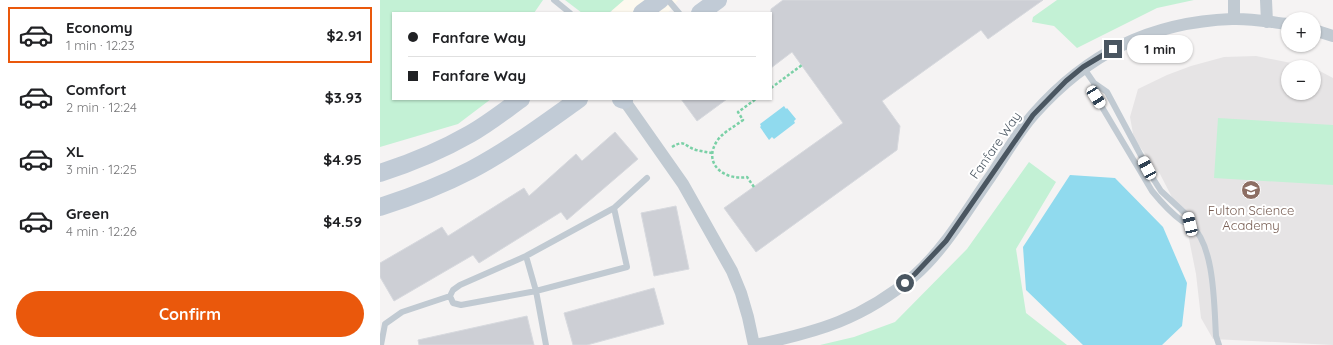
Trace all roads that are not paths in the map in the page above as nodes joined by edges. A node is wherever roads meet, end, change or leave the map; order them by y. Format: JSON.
{"nodes":[{"id":1,"x":554,"y":0,"type":"edge"},
{"id":2,"x":660,"y":0,"type":"edge"},
{"id":3,"x":668,"y":0,"type":"edge"},
{"id":4,"x":718,"y":0,"type":"edge"},
{"id":5,"x":1234,"y":0,"type":"edge"},
{"id":6,"x":1266,"y":0,"type":"edge"},
{"id":7,"x":569,"y":12,"type":"edge"},
{"id":8,"x":643,"y":12,"type":"edge"},
{"id":9,"x":678,"y":12,"type":"edge"},
{"id":10,"x":701,"y":12,"type":"edge"},
{"id":11,"x":1234,"y":19,"type":"junction"},
{"id":12,"x":1267,"y":22,"type":"junction"},
{"id":13,"x":1281,"y":23,"type":"edge"},
{"id":14,"x":1321,"y":32,"type":"edge"},
{"id":15,"x":1333,"y":36,"type":"edge"},
{"id":16,"x":1083,"y":67,"type":"junction"},
{"id":17,"x":1094,"y":83,"type":"junction"},
{"id":18,"x":520,"y":100,"type":"edge"},
{"id":19,"x":578,"y":100,"type":"edge"},
{"id":20,"x":624,"y":100,"type":"edge"},
{"id":21,"x":380,"y":173,"type":"edge"},
{"id":22,"x":647,"y":178,"type":"dead end"},
{"id":23,"x":380,"y":207,"type":"edge"},
{"id":24,"x":614,"y":208,"type":"junction"},
{"id":25,"x":1190,"y":224,"type":"junction"},
{"id":26,"x":526,"y":256,"type":"junction"},
{"id":27,"x":536,"y":291,"type":"junction"},
{"id":28,"x":450,"y":296,"type":"junction"},
{"id":29,"x":381,"y":345,"type":"edge"},
{"id":30,"x":546,"y":345,"type":"edge"},
{"id":31,"x":754,"y":345,"type":"edge"},
{"id":32,"x":1219,"y":345,"type":"edge"}],
"edges":[{"from":1,"to":7,"type":"lane"},
{"from":2,"to":8,"type":"main road"},
{"from":3,"to":9,"type":"lane"},
{"from":4,"to":10,"type":"main road"},
{"from":5,"to":11,"type":"street"},
{"from":6,"to":12,"type":"street"},
{"from":11,"to":12,"type":"street","name":"Fanfare Way"},
{"from":11,"to":16,"type":"street","name":"Fanfare Way"},
{"from":12,"to":13,"type":"street","name":"Fanfare Way"},
{"from":14,"to":15,"type":"street"},
{"from":16,"to":17,"type":"lane"},
{"from":16,"to":31,"type":"street","name":"Fanfare Way"},
{"from":17,"to":25,"type":"lane"},
{"from":17,"to":25,"type":"lane"},
{"from":18,"to":21,"type":"main road"},
{"from":19,"to":23,"type":"main road"},
{"from":20,"to":31,"type":"street"},
{"from":22,"to":24,"type":"lane"},
{"from":24,"to":26,"type":"lane"},
{"from":24,"to":27,"type":"lane"},
{"from":25,"to":32,"type":"lane"},
{"from":26,"to":27,"type":"lane"},
{"from":26,"to":28,"type":"lane"},
{"from":27,"to":28,"type":"lane"},
{"from":27,"to":30,"type":"lane"},
{"from":28,"to":29,"type":"lane"}]}
